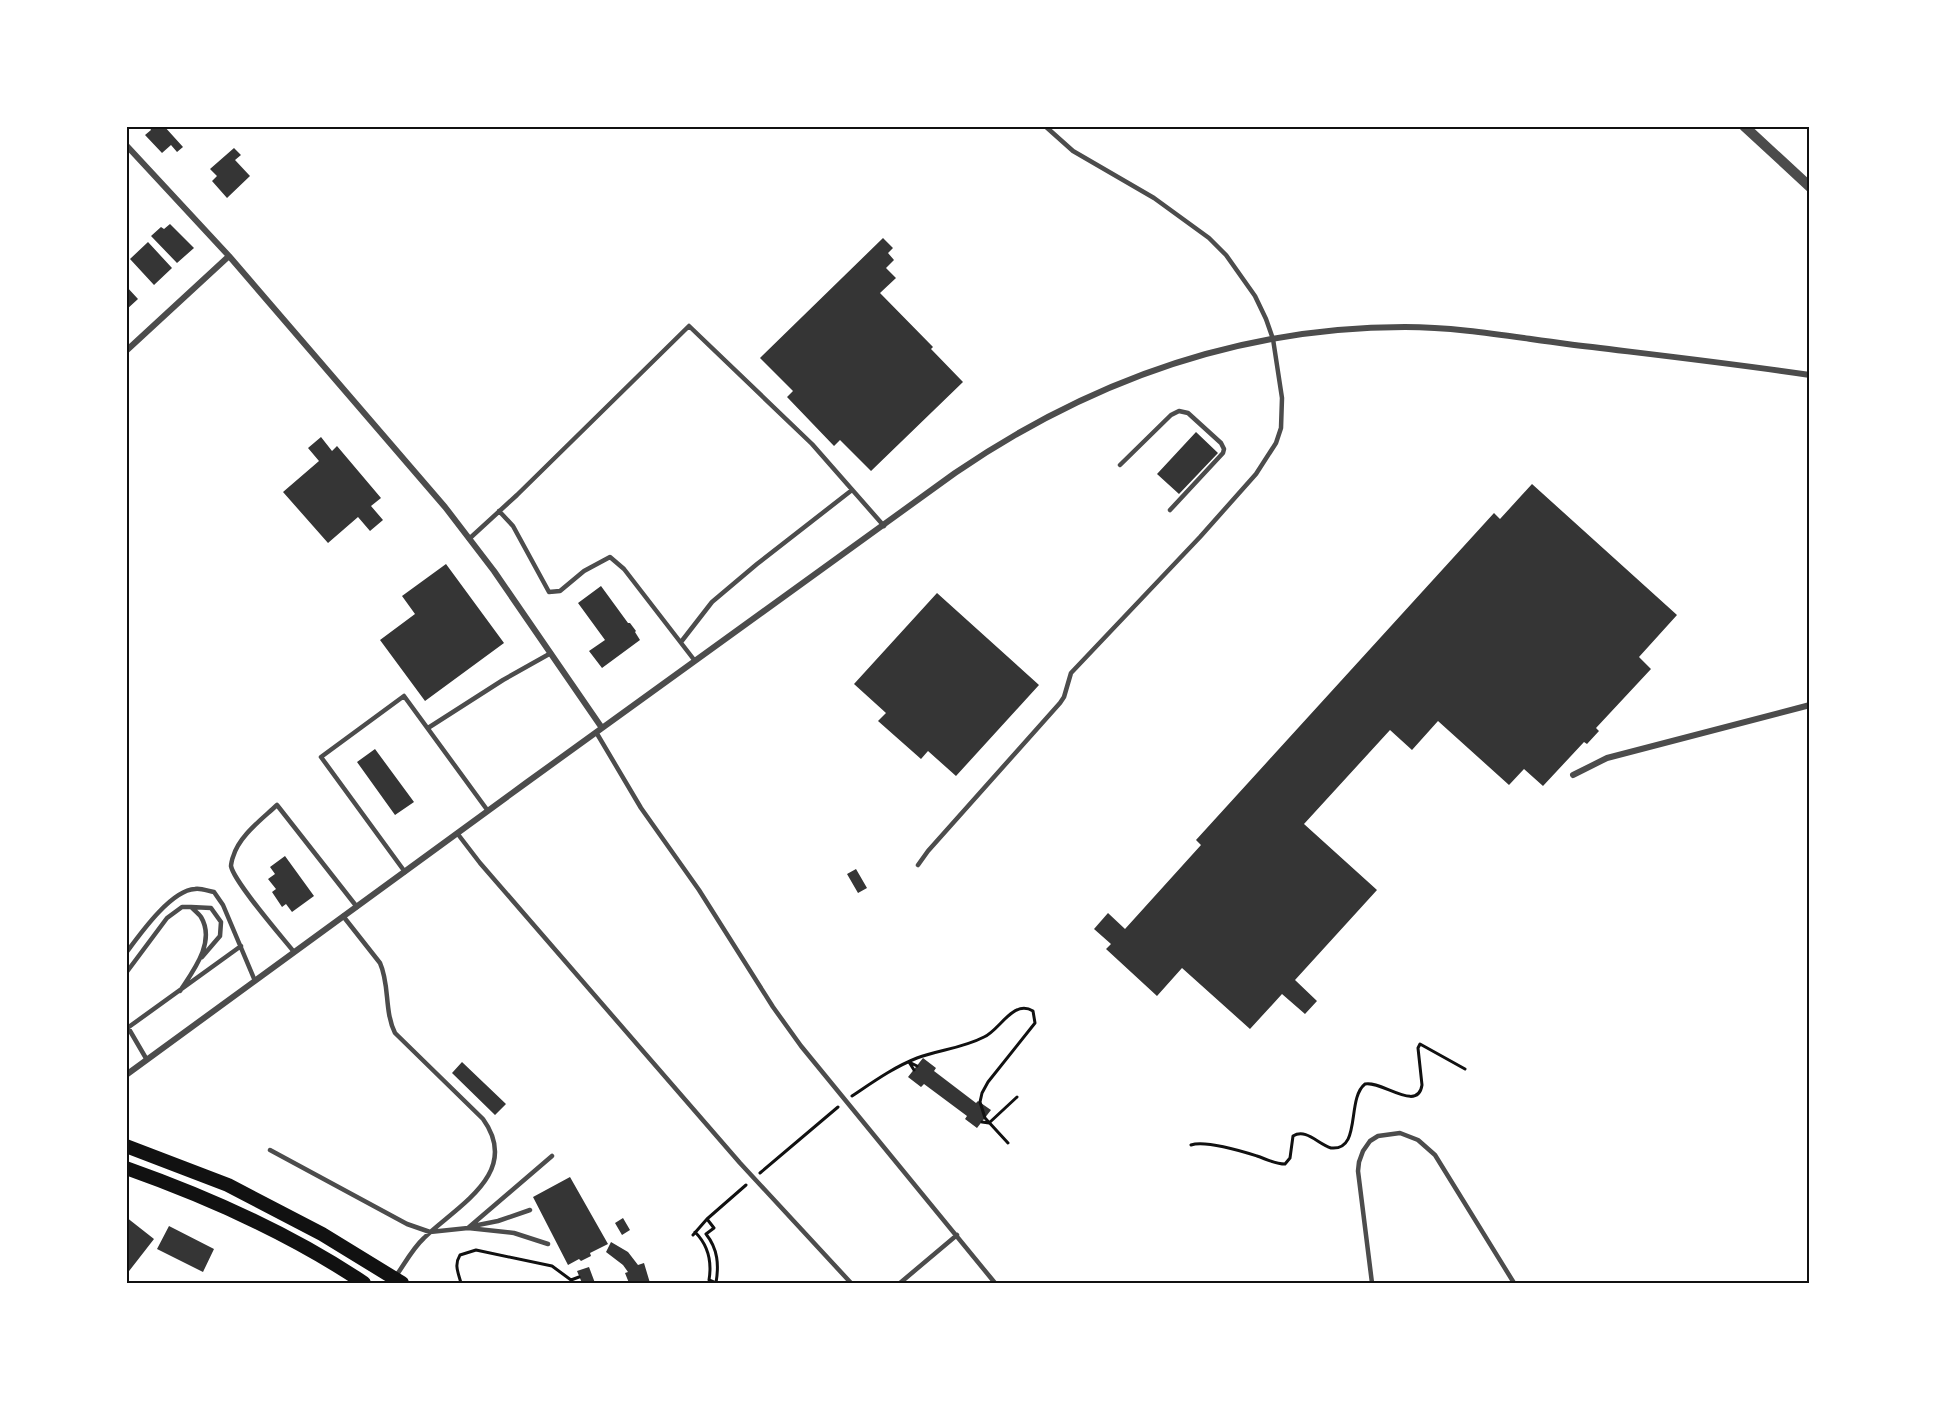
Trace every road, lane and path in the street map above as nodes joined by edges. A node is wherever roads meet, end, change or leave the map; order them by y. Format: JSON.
{"nodes":[{"id":1,"x":1045,"y":126,"type":"edge"},
{"id":2,"x":1744,"y":126,"type":"edge"},
{"id":3,"x":126,"y":145,"type":"edge"},
{"id":4,"x":1810,"y":187,"type":"edge"},
{"id":5,"x":229,"y":256,"type":"junction"},
{"id":6,"x":1273,"y":339,"type":"junction"},
{"id":7,"x":126,"y":351,"type":"edge"},
{"id":8,"x":1810,"y":375,"type":"edge"},
{"id":9,"x":1120,"y":465,"type":"dead end"},
{"id":10,"x":852,"y":490,"type":"junction"},
{"id":11,"x":1170,"y":510,"type":"dead end"},
{"id":12,"x":499,"y":511,"type":"junction"},
{"id":13,"x":884,"y":526,"type":"junction"},
{"id":14,"x":469,"y":538,"type":"junction"},
{"id":15,"x":681,"y":642,"type":"junction"},
{"id":16,"x":551,"y":653,"type":"junction"},
{"id":17,"x":695,"y":661,"type":"junction"},
{"id":18,"x":1810,"y":705,"type":"edge"},
{"id":19,"x":428,"y":728,"type":"junction"},
{"id":20,"x":602,"y":728,"type":"junction"},
{"id":21,"x":596,"y":732,"type":"junction"},
{"id":22,"x":1573,"y":774,"type":"dead end"},
{"id":23,"x":488,"y":811,"type":"junction"},
{"id":24,"x":457,"y":833,"type":"junction"},
{"id":25,"x":918,"y":865,"type":"dead end"},
{"id":26,"x":405,"y":872,"type":"junction"},
{"id":27,"x":191,"y":907,"type":"junction"},
{"id":28,"x":357,"y":907,"type":"junction"},
{"id":29,"x":343,"y":916,"type":"junction"},
{"id":30,"x":241,"y":946,"type":"junction"},
{"id":31,"x":294,"y":952,"type":"junction"},
{"id":32,"x":126,"y":953,"type":"edge"},
{"id":33,"x":201,"y":959,"type":"junction"},
{"id":34,"x":126,"y":973,"type":"edge"},
{"id":35,"x":255,"y":981,"type":"junction"},
{"id":36,"x":180,"y":991,"type":"junction"},
{"id":37,"x":127,"y":1027,"type":"edge"},
{"id":38,"x":147,"y":1060,"type":"junction"},
{"id":39,"x":909,"y":1062,"type":"junction"},
{"id":40,"x":917,"y":1066,"type":"dead end"},
{"id":41,"x":1465,"y":1069,"type":"dead end"},
{"id":42,"x":914,"y":1070,"type":"dead end"},
{"id":43,"x":126,"y":1075,"type":"edge"},
{"id":44,"x":1017,"y":1097,"type":"dead end"},
{"id":45,"x":847,"y":1100,"type":"junction"},
{"id":46,"x":982,"y":1122,"type":"dead end"},
{"id":47,"x":988,"y":1123,"type":"junction"},
{"id":48,"x":1008,"y":1143,"type":"dead end"},
{"id":49,"x":1191,"y":1145,"type":"dead end"},
{"id":50,"x":126,"y":1146,"type":"edge"},
{"id":51,"x":270,"y":1150,"type":"dead end"},
{"id":52,"x":552,"y":1156,"type":"dead end"},
{"id":53,"x":126,"y":1168,"type":"edge"},
{"id":54,"x":754,"y":1178,"type":"junction"},
{"id":55,"x":530,"y":1210,"type":"dead end"},
{"id":56,"x":707,"y":1219,"type":"junction"},
{"id":57,"x":468,"y":1228,"type":"junction"},
{"id":58,"x":430,"y":1232,"type":"junction"},
{"id":59,"x":957,"y":1235,"type":"junction"},
{"id":60,"x":548,"y":1244,"type":"dead end"},
{"id":61,"x":579,"y":1277,"type":"dead end"},
{"id":62,"x":396,"y":1281,"type":"edge"},
{"id":63,"x":571,"y":1281,"type":"edge"},
{"id":64,"x":364,"y":1283,"type":"edge"},
{"id":65,"x":461,"y":1283,"type":"edge"},
{"id":66,"x":851,"y":1283,"type":"edge"},
{"id":67,"x":900,"y":1283,"type":"edge"},
{"id":68,"x":995,"y":1283,"type":"edge"},
{"id":69,"x":1372,"y":1283,"type":"edge"},
{"id":70,"x":1514,"y":1283,"type":"edge"}],
"edges":[{"from":1,"to":6,"type":"lane"},
{"from":2,"to":4,"type":"street"},
{"from":3,"to":5,"type":"street"},
{"from":5,"to":7,"type":"street"},
{"from":5,"to":14,"type":"street"},
{"from":6,"to":8,"type":"street"},
{"from":6,"to":13,"type":"street"},
{"from":6,"to":25,"type":"lane"},
{"from":9,"to":11,"type":"lane"},
{"from":10,"to":12,"type":"lane"},
{"from":10,"to":13,"type":"lane"},
{"from":10,"to":15,"type":"lane"},
{"from":12,"to":14,"type":"lane"},
{"from":12,"to":15,"type":"lane"},
{"from":13,"to":17,"type":"street"},
{"from":14,"to":16,"type":"street"},
{"from":15,"to":17,"type":"lane"},
{"from":16,"to":19,"type":"lane"},
{"from":16,"to":20,"type":"street"},
{"from":17,"to":20,"type":"street"},
{"from":18,"to":22,"type":"street"},
{"from":19,"to":23,"type":"lane"},
{"from":19,"to":26,"type":"lane"},
{"from":20,"to":21,"type":"street"},
{"from":21,"to":23,"type":"street"},
{"from":21,"to":45,"type":"lane"},
{"from":23,"to":24,"type":"street"},
{"from":24,"to":26,"type":"street"},
{"from":24,"to":54,"type":"lane"},
{"from":26,"to":28,"type":"street"},
{"from":27,"to":33,"type":"lane"},
{"from":27,"to":33,"type":"lane"},
{"from":27,"to":34,"type":"lane"},
{"from":28,"to":29,"type":"street"},
{"from":28,"to":31,"type":"lane"},
{"from":29,"to":31,"type":"street"},
{"from":29,"to":58,"type":"lane"},
{"from":30,"to":32,"type":"lane"},
{"from":30,"to":35,"type":"lane"},
{"from":30,"to":36,"type":"lane"},
{"from":31,"to":35,"type":"street"},
{"from":33,"to":36,"type":"lane"},
{"from":35,"to":38,"type":"street"},
{"from":36,"to":37,"type":"lane"},
{"from":37,"to":38,"type":"lane"},
{"from":38,"to":43,"type":"street"},
{"from":39,"to":40,"type":"path"},
{"from":39,"to":42,"type":"path"},
{"from":39,"to":45,"type":"path"},
{"from":39,"to":47,"type":"path"},
{"from":41,"to":49,"type":"path"},
{"from":44,"to":47,"type":"path"},
{"from":45,"to":54,"type":"path"},
{"from":45,"to":59,"type":"lane"},
{"from":46,"to":47,"type":"path"},
{"from":47,"to":48,"type":"path"},
{"from":50,"to":62,"type":"main road"},
{"from":51,"to":58,"type":"lane"},
{"from":52,"to":57,"type":"lane"},
{"from":53,"to":64,"type":"main road"},
{"from":54,"to":56,"type":"path"},
{"from":54,"to":66,"type":"lane"},
{"from":55,"to":57,"type":"lane"},
{"from":56,"to":56,"type":"path"},
{"from":57,"to":58,"type":"lane"},
{"from":57,"to":60,"type":"lane"},
{"from":58,"to":62,"type":"lane"},
{"from":59,"to":67,"type":"lane"},
{"from":59,"to":68,"type":"lane"},
{"from":61,"to":63,"type":"path"},
{"from":63,"to":65,"type":"path"},
{"from":69,"to":70,"type":"lane"}]}
